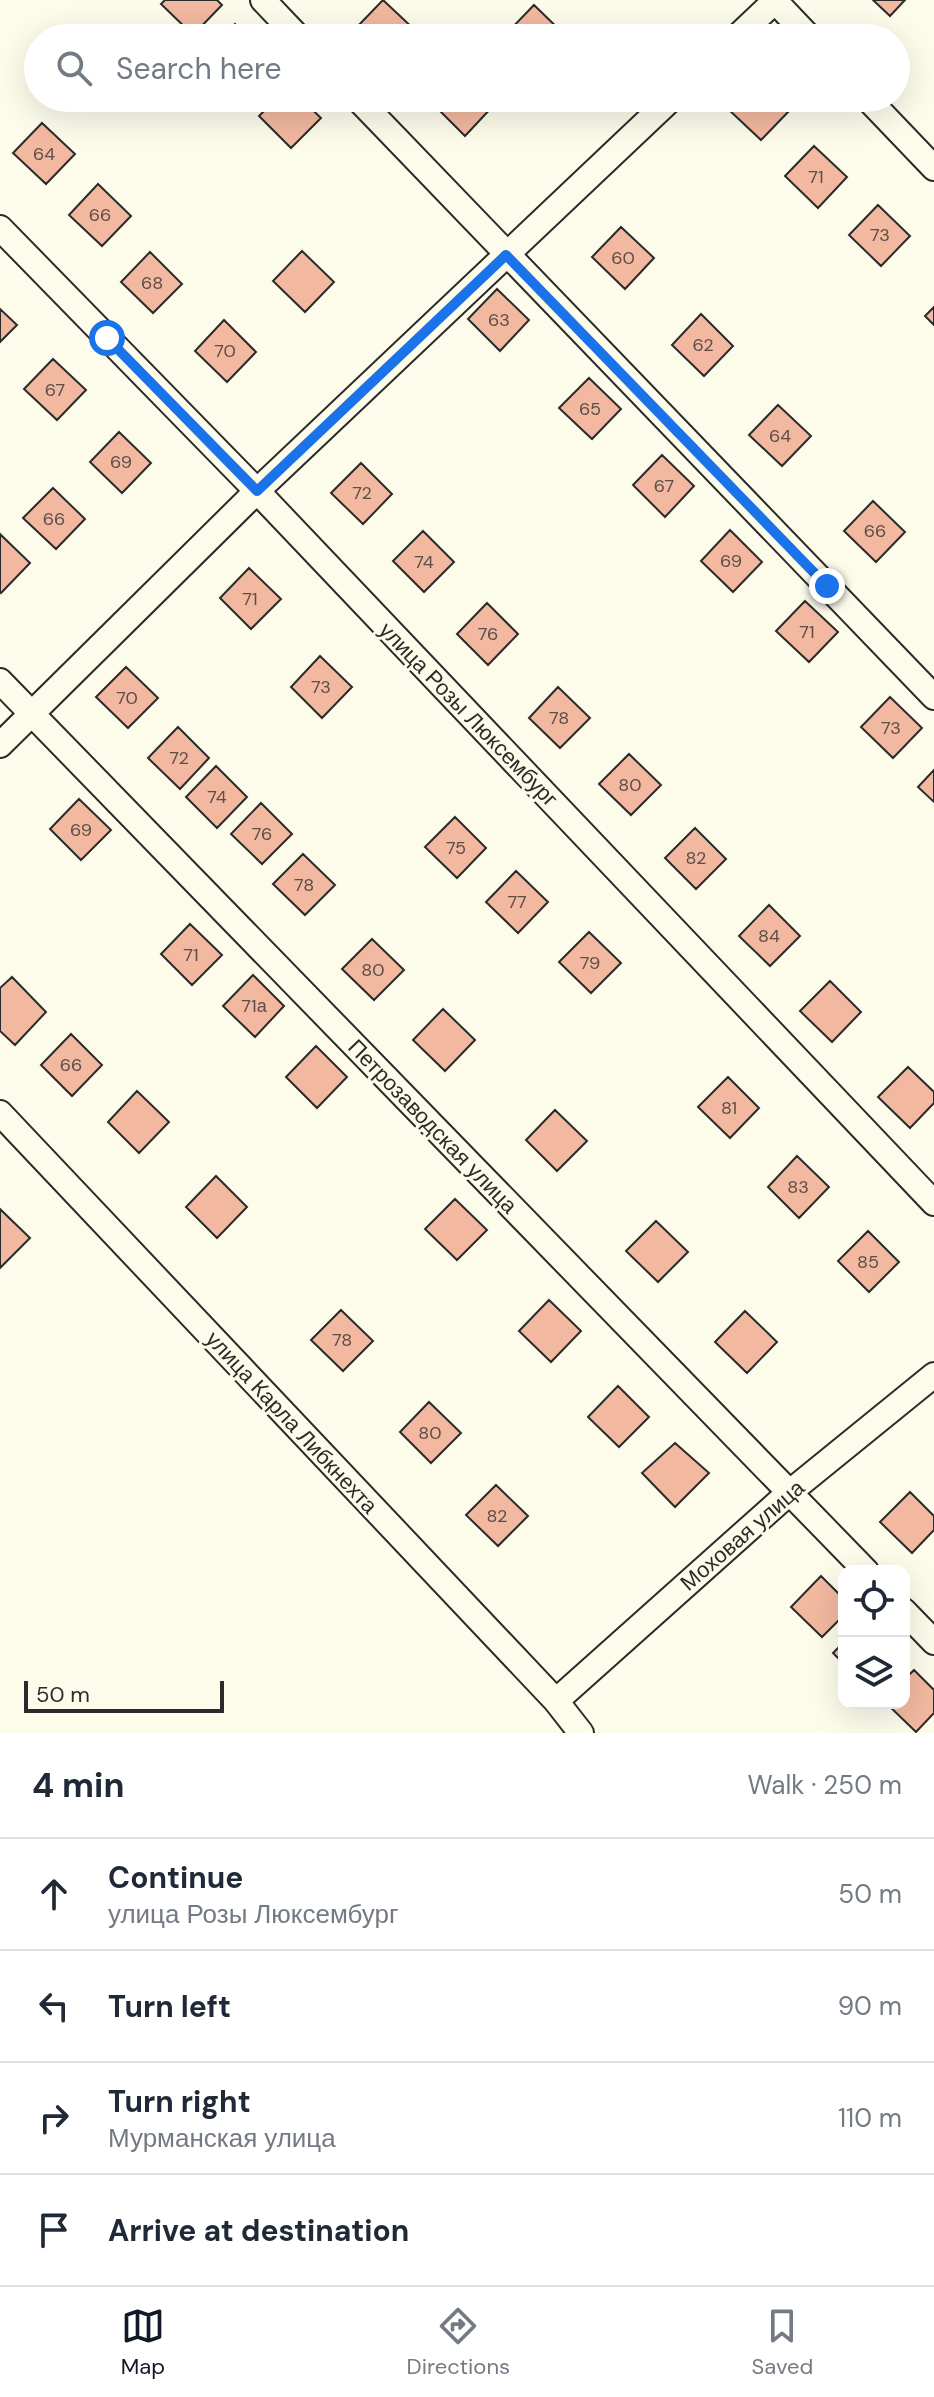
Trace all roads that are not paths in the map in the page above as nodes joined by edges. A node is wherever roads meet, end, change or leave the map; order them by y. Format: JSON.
{"nodes":[{"id":1,"x":263,"y":0,"type":"edge"},
{"id":2,"x":775,"y":0,"type":"edge"},
{"id":3,"x":286,"y":24,"type":"edge"},
{"id":4,"x":750,"y":24,"type":"edge"},
{"id":5,"x":797,"y":24,"type":"edge"},
{"id":6,"x":370,"y":112,"type":"edge"},
{"id":7,"x":657,"y":112,"type":"edge"},
{"id":8,"x":880,"y":112,"type":"edge"},
{"id":9,"x":934,"y":168,"type":"edge"},
{"id":10,"x":0,"y":228,"type":"edge"},
{"id":11,"x":506,"y":255,"type":"junction"},
{"id":12,"x":257,"y":491,"type":"junction"},
{"id":13,"x":0,"y":681,"type":"edge"},
{"id":14,"x":934,"y":697,"type":"edge"},
{"id":15,"x":32,"y":713,"type":"junction"},
{"id":16,"x":0,"y":745,"type":"edge"},
{"id":17,"x":0,"y":1113,"type":"edge"},
{"id":18,"x":934,"y":1203,"type":"edge"},
{"id":19,"x":934,"y":1375,"type":"edge"},
{"id":20,"x":790,"y":1492,"type":"junction"},
{"id":21,"x":860,"y":1565,"type":"edge"},
{"id":22,"x":910,"y":1617,"type":"edge"},
{"id":23,"x":934,"y":1642,"type":"edge"},
{"id":24,"x":556,"y":1701,"type":"junction"},
{"id":25,"x":581,"y":1733,"type":"edge"}],
"edges":[{"from":1,"to":3,"type":"street"},
{"from":2,"to":4,"type":"street"},
{"from":2,"to":5,"type":"street"},
{"from":6,"to":11,"type":"street"},
{"from":7,"to":11,"type":"street"},
{"from":8,"to":9,"type":"street"},
{"from":10,"to":12,"type":"street","name":"улица Розы Люксембург"},
{"from":11,"to":12,"type":"street"},
{"from":11,"to":14,"type":"street"},
{"from":12,"to":15,"type":"street"},
{"from":12,"to":18,"type":"street","name":"улица Розы Люксембург"},
{"from":13,"to":15,"type":"street","name":"Петрозаводская улица"},
{"from":15,"to":16,"type":"street"},
{"from":15,"to":20,"type":"street","name":"Петрозаводская улица"},
{"from":17,"to":24,"type":"street","name":"улица Карла Либкнехта"},
{"from":19,"to":20,"type":"street","name":"Моховая улица"},
{"from":20,"to":21,"type":"street","name":"Петрозаводская улица"},
{"from":20,"to":24,"type":"street","name":"Моховая улица"},
{"from":22,"to":23,"type":"street"},
{"from":24,"to":25,"type":"street","name":"улица Карла Либкнехта"}]}
